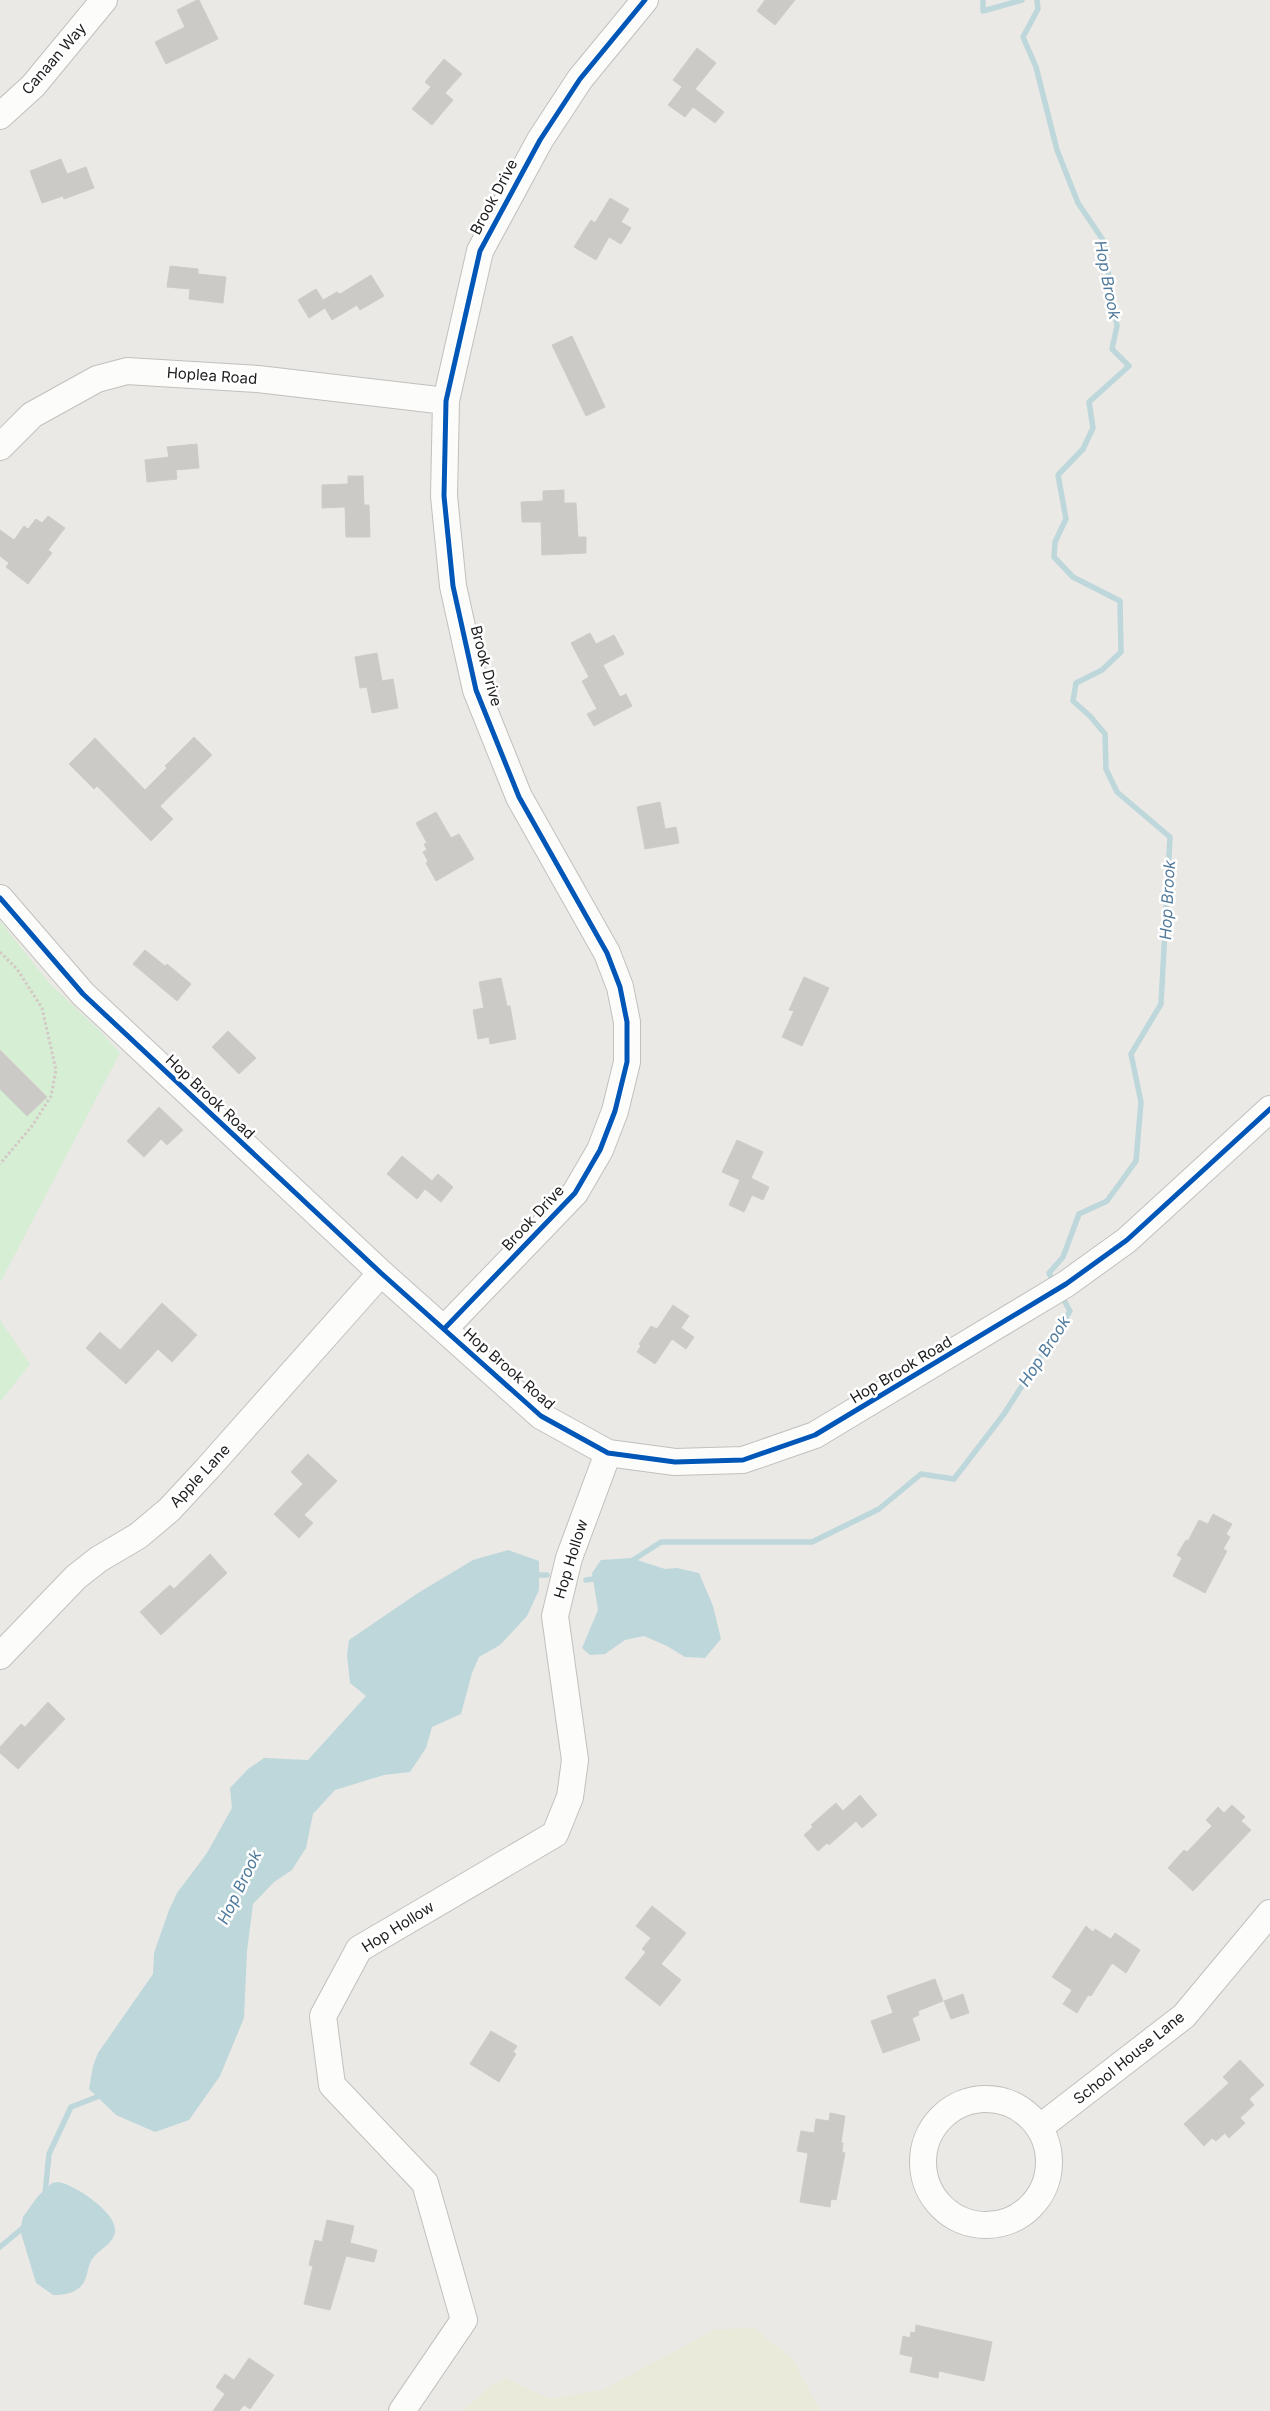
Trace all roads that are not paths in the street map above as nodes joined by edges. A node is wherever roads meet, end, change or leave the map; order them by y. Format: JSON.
{"nodes":[{"id":1,"x":104,"y":0,"type":"edge"},
{"id":2,"x":645,"y":0,"type":"edge"},
{"id":3,"x":0,"y":116,"type":"edge"},
{"id":4,"x":446,"y":401,"type":"junction"},
{"id":5,"x":0,"y":447,"type":"edge"},
{"id":6,"x":0,"y":898,"type":"edge"},
{"id":7,"x":1270,"y":1109,"type":"edge"},
{"id":8,"x":381,"y":1273,"type":"junction"},
{"id":9,"x":444,"y":1329,"type":"junction"},
{"id":10,"x":608,"y":1453,"type":"junction"},
{"id":11,"x":0,"y":1656,"type":"edge"},
{"id":12,"x":1270,"y":1913,"type":"edge"},
{"id":13,"x":1039,"y":2128,"type":"junction"},
{"id":14,"x":402,"y":2411,"type":"edge"}],
"edges":[{"from":1,"to":3,"type":"street","name":"Canaan Way"},
{"from":2,"to":4,"type":"street","name":"Brook Drive"},
{"from":4,"to":5,"type":"street","name":"Hoplea Road"},
{"from":4,"to":9,"type":"street","name":"Brook Drive"},
{"from":6,"to":8,"type":"street","name":"Hop Brook Road"},
{"from":7,"to":10,"type":"street","name":"Hop Brook Road"},
{"from":8,"to":9,"type":"street","name":"Hop Brook Road"},
{"from":8,"to":11,"type":"street","name":"Apple Lane"},
{"from":9,"to":10,"type":"street","name":"Hop Brook Road"},
{"from":10,"to":14,"type":"street","name":"Hop Hollow"},
{"from":12,"to":13,"type":"street","name":"School House Lane"},
{"from":13,"to":13,"type":"street"}]}
